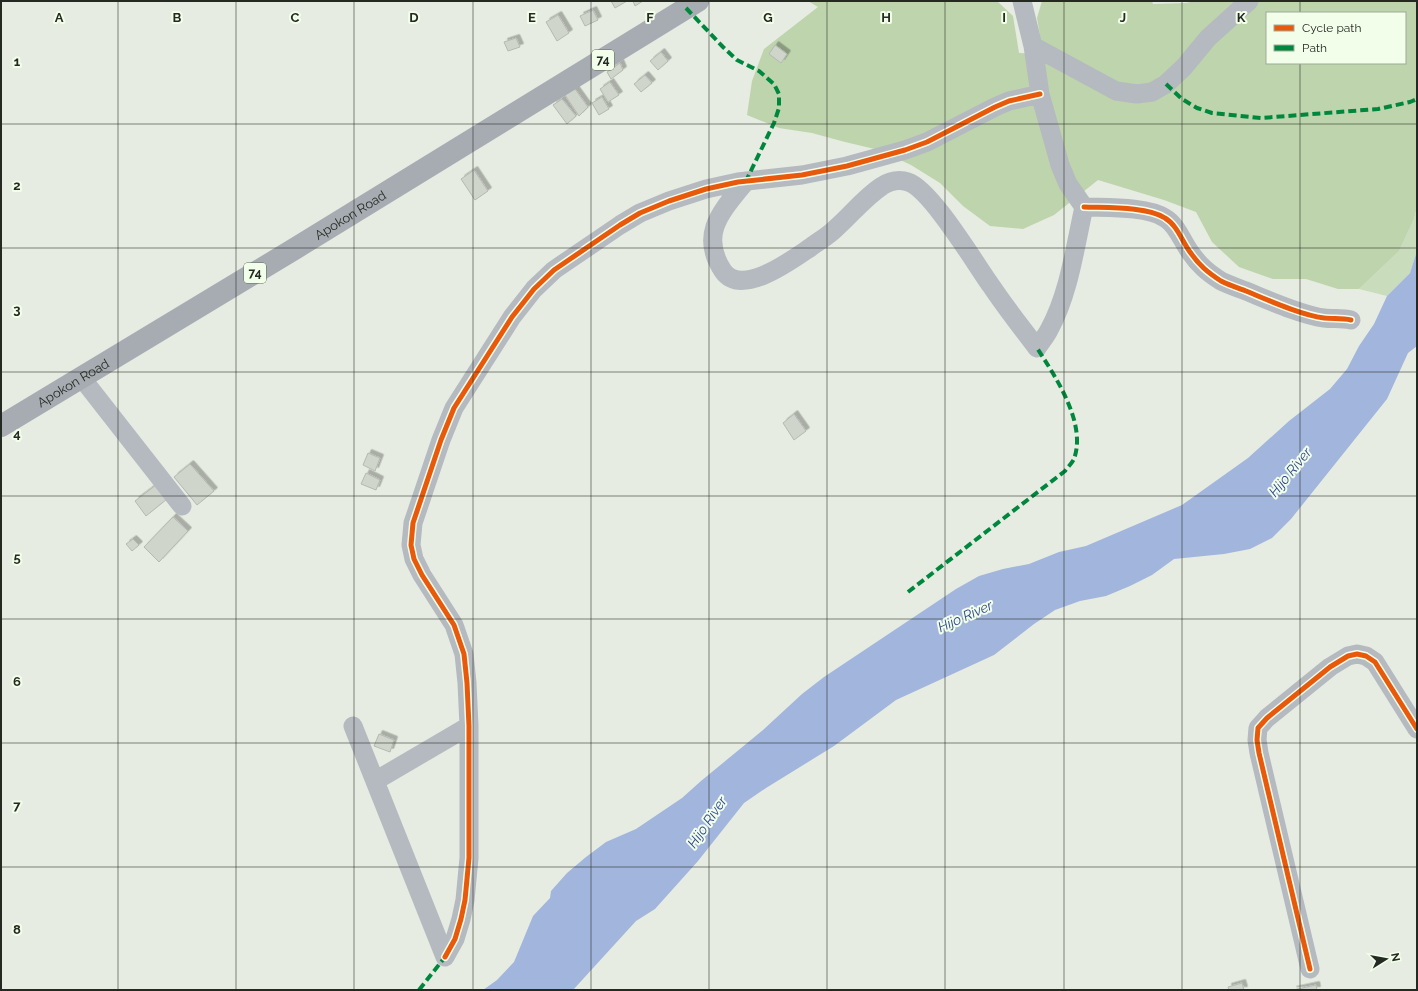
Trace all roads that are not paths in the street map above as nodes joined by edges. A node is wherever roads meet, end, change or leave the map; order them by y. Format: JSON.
{"nodes":[{"id":1,"x":672,"y":1,"type":"edge"},
{"id":2,"x":698,"y":1,"type":"edge"},
{"id":3,"x":1022,"y":1,"type":"edge"},
{"id":4,"x":1249,"y":1,"type":"edge"},
{"id":5,"x":1033,"y":46,"type":"junction"},
{"id":6,"x":1040,"y":94,"type":"junction"},
{"id":7,"x":746,"y":181,"type":"junction"},
{"id":8,"x":1084,"y":207,"type":"junction"},
{"id":9,"x":1352,"y":320,"type":"dead end"},
{"id":10,"x":81,"y":377,"type":"junction"},
{"id":11,"x":1,"y":411,"type":"edge"},
{"id":12,"x":1,"y":426,"type":"edge"},
{"id":13,"x":182,"y":506,"type":"dead end"},
{"id":14,"x":353,"y":726,"type":"dead end"},
{"id":15,"x":469,"y":726,"type":"junction"},
{"id":16,"x":1417,"y":729,"type":"edge"},
{"id":17,"x":375,"y":781,"type":"junction"},
{"id":18,"x":1310,"y":969,"type":"dead end"}],
"edges":[{"from":1,"to":11,"type":"highway","name":"Apokon Road","number":"74"},
{"from":2,"to":10,"type":"highway","name":"Apokon Road","number":"74"},
{"from":3,"to":5,"type":"street"},
{"from":4,"to":5,"type":"street"},
{"from":5,"to":6,"type":"street"},
{"from":6,"to":7,"type":"street"},
{"from":6,"to":8,"type":"street"},
{"from":7,"to":8,"type":"street"},
{"from":7,"to":15,"type":"street"},
{"from":8,"to":9,"type":"street"},
{"from":10,"to":12,"type":"highway","name":"Apokon Road","number":"74"},
{"from":10,"to":13,"type":"street"},
{"from":14,"to":17,"type":"street"},
{"from":15,"to":17,"type":"street"},
{"from":15,"to":17,"type":"street"},
{"from":16,"to":18,"type":"street"}]}
